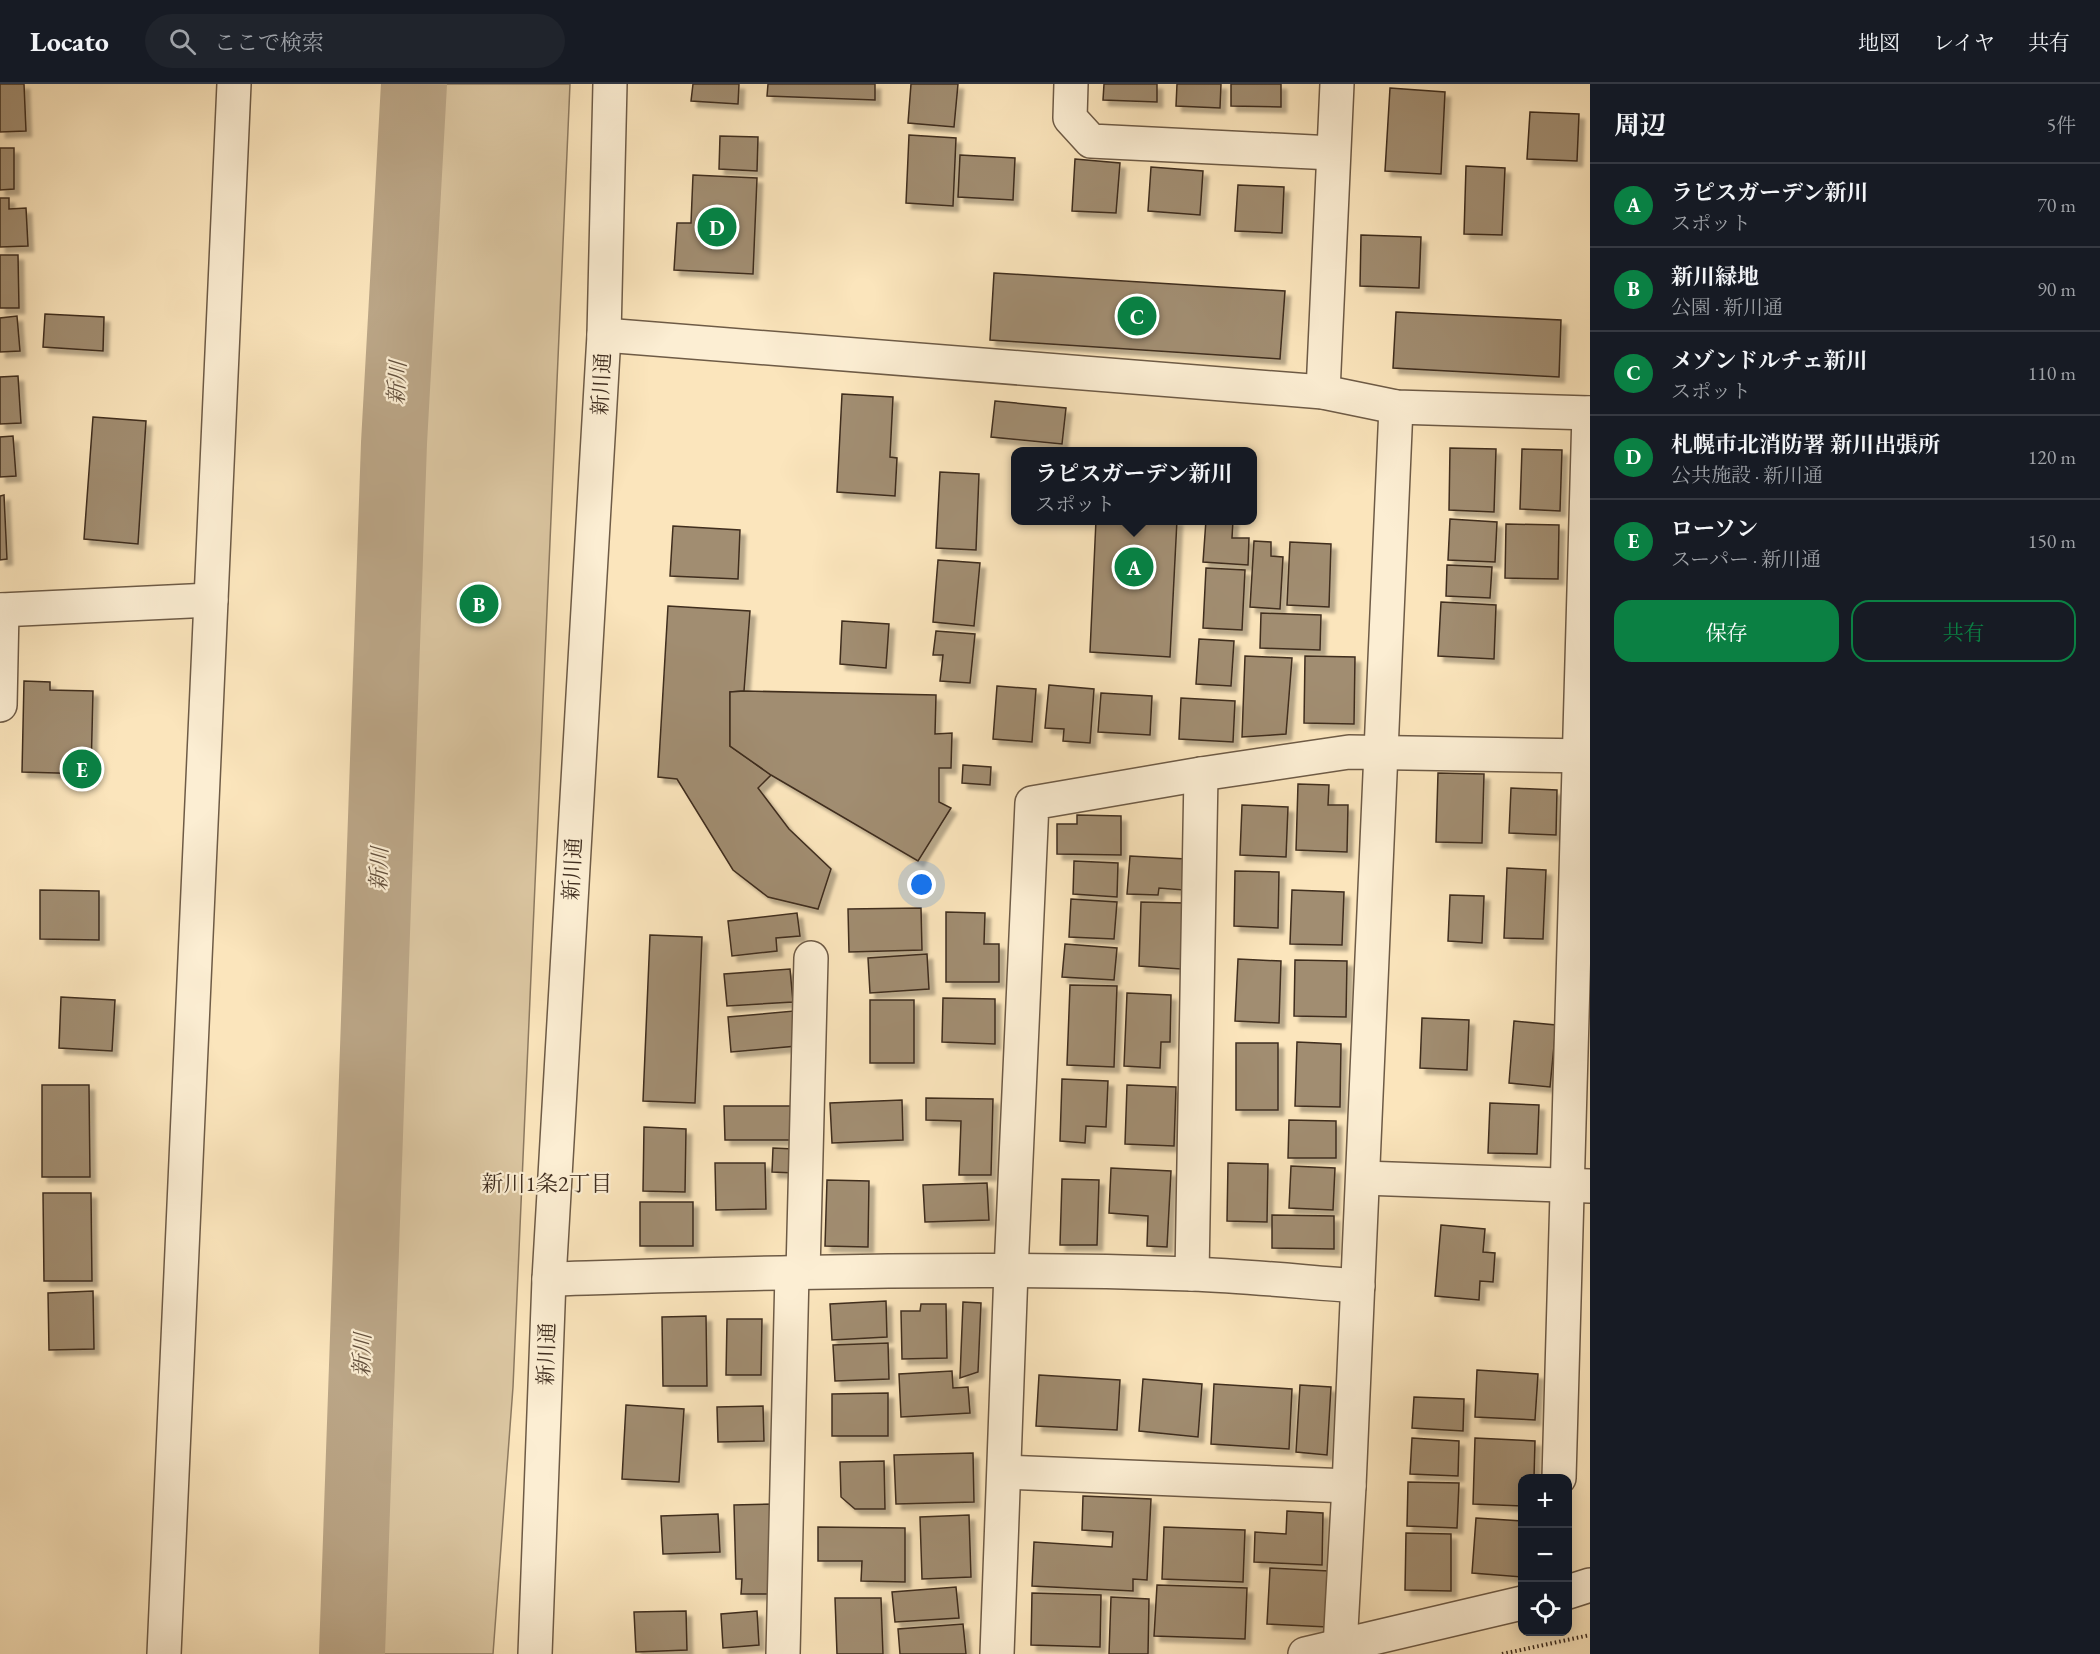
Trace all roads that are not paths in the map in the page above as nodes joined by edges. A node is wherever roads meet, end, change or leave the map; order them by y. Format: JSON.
{"nodes":[{"id":1,"x":234,"y":84,"type":"edge"},
{"id":2,"x":610,"y":84,"type":"edge"},
{"id":3,"x":1071,"y":84,"type":"edge"},
{"id":4,"x":1337,"y":84,"type":"edge"},
{"id":5,"x":1333,"y":153,"type":"junction"},
{"id":6,"x":604,"y":335,"type":"junction"},
{"id":7,"x":1323,"y":392,"type":"junction"},
{"id":8,"x":1396,"y":407,"type":"junction"},
{"id":9,"x":1589,"y":413,"type":"edge"},
{"id":10,"x":211,"y":600,"type":"junction"},
{"id":11,"x":1,"y":610,"type":"edge"},
{"id":12,"x":0,"y":705,"type":"edge"},
{"id":13,"x":1381,"y":751,"type":"junction"},
{"id":14,"x":1585,"y":756,"type":"edge"},
{"id":15,"x":1201,"y":774,"type":"junction"},
{"id":16,"x":811,"y":958,"type":"dead end"},
{"id":17,"x":1363,"y":1178,"type":"junction"},
{"id":18,"x":1578,"y":1185,"type":"edge"},
{"id":19,"x":1011,"y":1271,"type":"junction"},
{"id":20,"x":798,"y":1272,"type":"junction"},
{"id":21,"x":1192,"y":1274,"type":"junction"},
{"id":22,"x":549,"y":1279,"type":"junction"},
{"id":23,"x":1358,"y":1286,"type":"junction"},
{"id":24,"x":1005,"y":1473,"type":"junction"},
{"id":25,"x":1559,"y":1474,"type":"edge"},
{"id":26,"x":1349,"y":1486,"type":"junction"},
{"id":27,"x":1590,"y":1585,"type":"edge"},
{"id":28,"x":1572,"y":1591,"type":"edge"},
{"id":29,"x":1518,"y":1604,"type":"edge"},
{"id":30,"x":1340,"y":1647,"type":"junction"},
{"id":31,"x":164,"y":1654,"type":"edge"},
{"id":32,"x":535,"y":1654,"type":"edge"},
{"id":33,"x":783,"y":1654,"type":"edge"},
{"id":34,"x":997,"y":1654,"type":"edge"},
{"id":35,"x":1305,"y":1654,"type":"edge"}],
"edges":[{"from":1,"to":10,"type":"street"},
{"from":2,"to":6,"type":"street","name":"新川通"},
{"from":3,"to":5,"type":"street"},
{"from":4,"to":5,"type":"street"},
{"from":5,"to":7,"type":"street"},
{"from":6,"to":7,"type":"street"},
{"from":6,"to":22,"type":"street","name":"新川通"},
{"from":7,"to":8,"type":"street"},
{"from":8,"to":9,"type":"street"},
{"from":8,"to":13,"type":"street"},
{"from":9,"to":14,"type":"street"},
{"from":10,"to":11,"type":"street"},
{"from":10,"to":31,"type":"street"},
{"from":11,"to":12,"type":"street"},
{"from":13,"to":14,"type":"street"},
{"from":13,"to":15,"type":"street"},
{"from":13,"to":17,"type":"street"},
{"from":14,"to":18,"type":"street"},
{"from":15,"to":19,"type":"street"},
{"from":15,"to":21,"type":"street"},
{"from":16,"to":20,"type":"street"},
{"from":17,"to":18,"type":"street"},
{"from":17,"to":23,"type":"street"},
{"from":18,"to":25,"type":"street"},
{"from":19,"to":20,"type":"street"},
{"from":19,"to":21,"type":"street"},
{"from":19,"to":24,"type":"street"},
{"from":20,"to":22,"type":"street"},
{"from":20,"to":33,"type":"street"},
{"from":21,"to":23,"type":"street"},
{"from":22,"to":32,"type":"street","name":"新川通"},
{"from":23,"to":26,"type":"street"},
{"from":24,"to":26,"type":"street"},
{"from":24,"to":34,"type":"street"},
{"from":26,"to":30,"type":"street"},
{"from":27,"to":28,"type":"street"},
{"from":29,"to":30,"type":"street"},
{"from":30,"to":35,"type":"street"}]}
